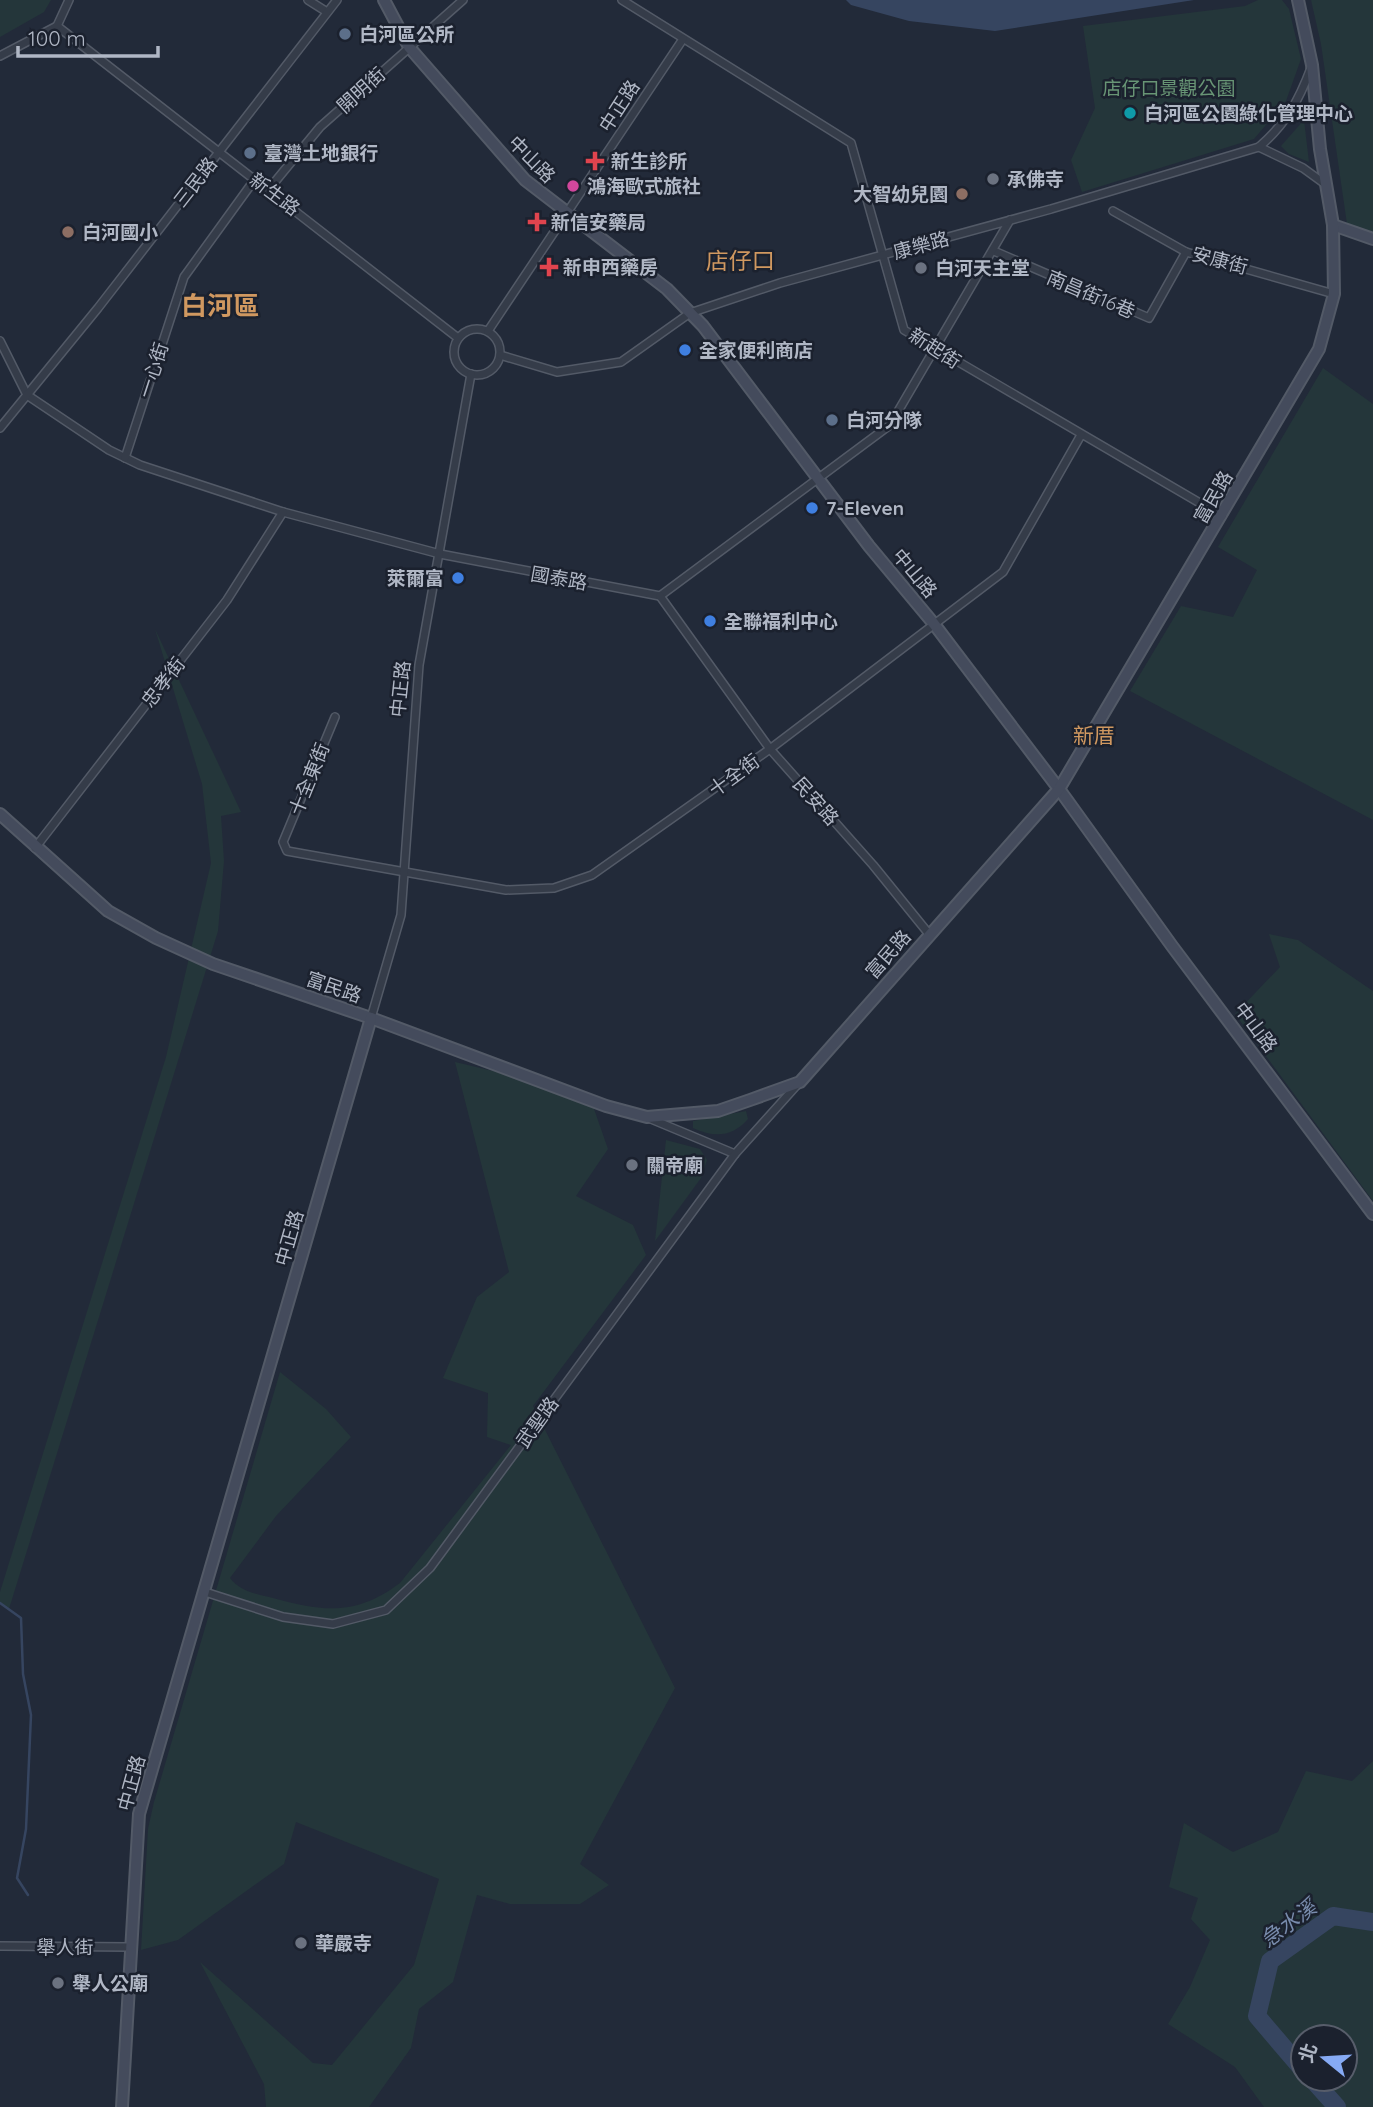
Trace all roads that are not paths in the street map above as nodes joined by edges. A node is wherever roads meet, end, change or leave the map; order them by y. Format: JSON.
{"nodes":[{"id":1,"x":69,"y":0,"type":"edge"},
{"id":2,"x":308,"y":0,"type":"edge"},
{"id":3,"x":337,"y":0,"type":"edge"},
{"id":4,"x":384,"y":0,"type":"edge"},
{"id":5,"x":463,"y":0,"type":"edge"},
{"id":6,"x":622,"y":0,"type":"edge"},
{"id":7,"x":1298,"y":0,"type":"edge"},
{"id":8,"x":327,"y":12,"type":"junction"},
{"id":9,"x":57,"y":26,"type":"junction"},
{"id":10,"x":683,"y":39,"type":"junction"},
{"id":11,"x":409,"y":47,"type":"junction"},
{"id":12,"x":0,"y":56,"type":"edge"},
{"id":13,"x":1312,"y":65,"type":"junction"},
{"id":14,"x":1259,"y":147,"type":"junction"},
{"id":15,"x":219,"y":151,"type":"junction"},
{"id":16,"x":255,"y":179,"type":"junction"},
{"id":17,"x":1325,"y":184,"type":"junction"},
{"id":18,"x":269,"y":189,"type":"junction"},
{"id":19,"x":1113,"y":211,"type":"dead end"},
{"id":20,"x":568,"y":214,"type":"junction"},
{"id":21,"x":1010,"y":220,"type":"junction"},
{"id":22,"x":1333,"y":225,"type":"junction"},
{"id":23,"x":1373,"y":239,"type":"edge"},
{"id":24,"x":994,"y":251,"type":"junction"},
{"id":25,"x":1186,"y":251,"type":"junction"},
{"id":26,"x":884,"y":255,"type":"junction"},
{"id":27,"x":1334,"y":294,"type":"junction"},
{"id":28,"x":690,"y":313,"type":"junction"},
{"id":29,"x":488,"y":331,"type":"junction"},
{"id":30,"x":458,"y":338,"type":"junction"},
{"id":31,"x":0,"y":341,"type":"edge"},
{"id":32,"x":936,"y":350,"type":"junction"},
{"id":33,"x":500,"y":355,"type":"junction"},
{"id":34,"x":471,"y":374,"type":"junction"},
{"id":35,"x":27,"y":395,"type":"junction"},
{"id":36,"x":3,"y":418,"type":"edge"},
{"id":37,"x":0,"y":428,"type":"edge"},
{"id":38,"x":1081,"y":435,"type":"junction"},
{"id":39,"x":125,"y":458,"type":"junction"},
{"id":40,"x":820,"y":479,"type":"junction"},
{"id":41,"x":284,"y":512,"type":"junction"},
{"id":42,"x":1222,"y":516,"type":"junction"},
{"id":43,"x":439,"y":554,"type":"junction"},
{"id":44,"x":660,"y":596,"type":"junction"},
{"id":45,"x":934,"y":624,"type":"junction"},
{"id":46,"x":335,"y":717,"type":"dead end"},
{"id":47,"x":770,"y":749,"type":"junction"},
{"id":48,"x":1059,"y":789,"type":"junction"},
{"id":49,"x":0,"y":814,"type":"edge"},
{"id":50,"x":284,"y":842,"type":"joint"},
{"id":51,"x":35,"y":848,"type":"junction"},
{"id":52,"x":404,"y":872,"type":"junction"},
{"id":53,"x":929,"y":934,"type":"junction"},
{"id":54,"x":372,"y":1018,"type":"junction"},
{"id":55,"x":800,"y":1082,"type":"junction"},
{"id":56,"x":647,"y":1117,"type":"junction"},
{"id":57,"x":735,"y":1154,"type":"junction"},
{"id":58,"x":1373,"y":1214,"type":"edge"},
{"id":59,"x":205,"y":1592,"type":"junction"},
{"id":60,"x":0,"y":1946,"type":"edge"},
{"id":61,"x":130,"y":1947,"type":"junction"},
{"id":62,"x":122,"y":2107,"type":"edge"}],
"edges":[{"from":1,"to":9,"type":"street"},
{"from":2,"to":8,"type":"street"},
{"from":3,"to":8,"type":"street","name":"三民路"},
{"from":4,"to":11,"type":"main road","name":"中山路"},
{"from":5,"to":11,"type":"street","name":"開明街"},
{"from":6,"to":10,"type":"street","name":"新起街"},
{"from":7,"to":13,"type":"main road","name":"富民路"},
{"from":8,"to":15,"type":"street","name":"三民路"},
{"from":9,"to":12,"type":"street"},
{"from":9,"to":15,"type":"street","name":"新生路"},
{"from":10,"to":20,"type":"street","name":"中正路"},
{"from":10,"to":26,"type":"street","name":"新起街"},
{"from":11,"to":18,"type":"street","name":"開明街"},
{"from":11,"to":20,"type":"main road","name":"中山路"},
{"from":13,"to":14,"type":"street","name":"康樂路"},
{"from":13,"to":17,"type":"main road","name":"富民路"},
{"from":14,"to":17,"type":"street"},
{"from":14,"to":21,"type":"street","name":"康樂路"},
{"from":15,"to":16,"type":"street","name":"新生路"},
{"from":15,"to":35,"type":"street","name":"三民路"},
{"from":16,"to":18,"type":"street","name":"新生路"},
{"from":16,"to":39,"type":"street","name":"一心街"},
{"from":17,"to":22,"type":"main road","name":"富民路"},
{"from":18,"to":30,"type":"street","name":"新生路"},
{"from":19,"to":25,"type":"street","name":"安康街"},
{"from":20,"to":28,"type":"main road","name":"中山路"},
{"from":20,"to":29,"type":"street","name":"中正路"},
{"from":21,"to":24,"type":"street"},
{"from":21,"to":26,"type":"street","name":"康樂路"},
{"from":22,"to":23,"type":"main road"},
{"from":22,"to":27,"type":"main road","name":"富民路"},
{"from":24,"to":25,"type":"street","name":"南昌街16巷"},
{"from":24,"to":32,"type":"street"},
{"from":25,"to":27,"type":"street","name":"安康街"},
{"from":26,"to":28,"type":"street","name":"康樂路"},
{"from":26,"to":32,"type":"street","name":"新起街"},
{"from":27,"to":42,"type":"main road","name":"富民路"},
{"from":28,"to":33,"type":"street","name":"康樂路"},
{"from":28,"to":40,"type":"main road","name":"中山路"},
{"from":29,"to":30,"type":"street"},
{"from":29,"to":33,"type":"street"},
{"from":30,"to":34,"type":"street"},
{"from":31,"to":35,"type":"street"},
{"from":32,"to":38,"type":"street","name":"新起街"},
{"from":32,"to":40,"type":"street"},
{"from":33,"to":34,"type":"street"},
{"from":34,"to":43,"type":"street","name":"中正路"},
{"from":35,"to":36,"type":"street","name":"三民路"},
{"from":35,"to":39,"type":"street","name":"國泰路"},
{"from":36,"to":37,"type":"street","name":"三民路"},
{"from":38,"to":42,"type":"street","name":"新起街"},
{"from":38,"to":45,"type":"street","name":"十全街"},
{"from":39,"to":41,"type":"street","name":"國泰路"},
{"from":40,"to":44,"type":"street"},
{"from":40,"to":45,"type":"main road","name":"中山路"},
{"from":41,"to":43,"type":"street","name":"國泰路"},
{"from":41,"to":51,"type":"street","name":"忠孝街"},
{"from":42,"to":48,"type":"main road","name":"富民路"},
{"from":43,"to":44,"type":"street","name":"國泰路"},
{"from":43,"to":52,"type":"street","name":"中正路"},
{"from":44,"to":47,"type":"street","name":"民安路"},
{"from":45,"to":47,"type":"street","name":"十全街"},
{"from":45,"to":48,"type":"main road","name":"中山路"},
{"from":46,"to":50,"type":"street","name":"十全東街"},
{"from":47,"to":52,"type":"street","name":"十全街"},
{"from":47,"to":53,"type":"street","name":"民安路"},
{"from":48,"to":53,"type":"main road","name":"富民路"},
{"from":48,"to":58,"type":"main road","name":"中山路"},
{"from":49,"to":51,"type":"main road","name":"富民路"},
{"from":50,"to":52,"type":"street","name":"十全街"},
{"from":51,"to":54,"type":"main road","name":"富民路"},
{"from":52,"to":54,"type":"street","name":"中正路"},
{"from":53,"to":55,"type":"main road","name":"富民路"},
{"from":54,"to":56,"type":"main road","name":"富民路"},
{"from":54,"to":59,"type":"main road","name":"中正路"},
{"from":55,"to":56,"type":"main road","name":"富民路"},
{"from":55,"to":57,"type":"street","name":"武聖路"},
{"from":56,"to":57,"type":"street"},
{"from":57,"to":59,"type":"street","name":"武聖路"},
{"from":59,"to":61,"type":"main road","name":"中正路"},
{"from":60,"to":61,"type":"street","name":"舉人街"},
{"from":61,"to":62,"type":"main road","name":"中正路"}]}
